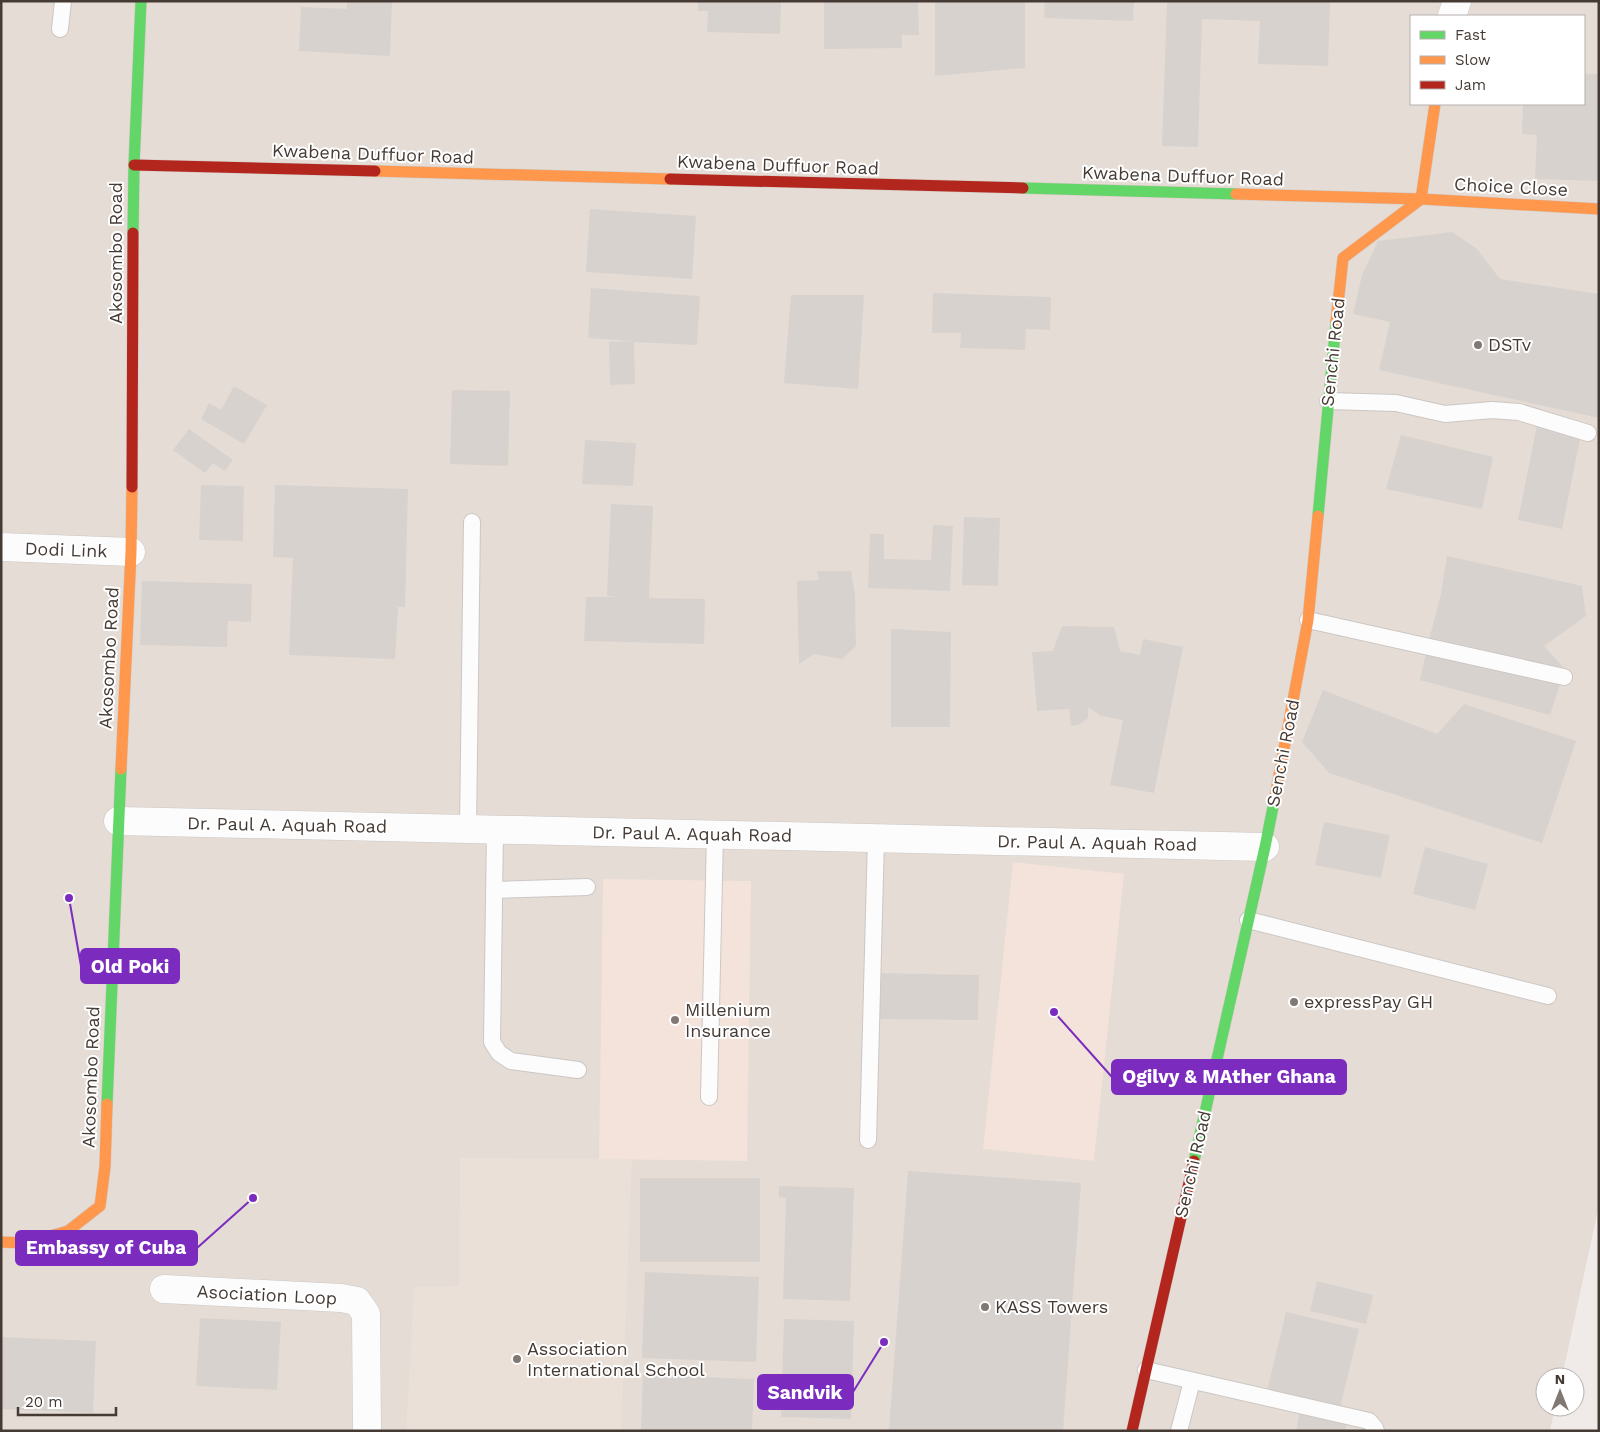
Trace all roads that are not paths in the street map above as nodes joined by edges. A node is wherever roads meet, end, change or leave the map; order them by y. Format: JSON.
{"nodes":[{"id":1,"x":63,"y":1,"type":"edge"},
{"id":2,"x":141,"y":1,"type":"edge"},
{"id":3,"x":1457,"y":1,"type":"edge"},
{"id":4,"x":1452,"y":15,"type":"edge"},
{"id":5,"x":60,"y":29,"type":"dead end"},
{"id":6,"x":1435,"y":105,"type":"edge"},
{"id":7,"x":134,"y":165,"type":"junction"},
{"id":8,"x":1422,"y":200,"type":"junction"},
{"id":9,"x":1599,"y":209,"type":"edge"},
{"id":10,"x":1328,"y":401,"type":"junction"},
{"id":11,"x":1588,"y":433,"type":"dead end"},
{"id":12,"x":472,"y":522,"type":"dead end"},
{"id":13,"x":1,"y":547,"type":"edge"},
{"id":14,"x":131,"y":552,"type":"junction"},
{"id":15,"x":1308,"y":620,"type":"junction"},
{"id":16,"x":1564,"y":677,"type":"dead end"},
{"id":17,"x":118,"y":822,"type":"junction"},
{"id":18,"x":468,"y":829,"type":"junction"},
{"id":19,"x":495,"y":830,"type":"junction"},
{"id":20,"x":716,"y":834,"type":"junction"},
{"id":21,"x":876,"y":838,"type":"junction"},
{"id":22,"x":1265,"y":847,"type":"junction"},
{"id":23,"x":587,"y":887,"type":"dead end"},
{"id":24,"x":494,"y":890,"type":"junction"},
{"id":25,"x":1248,"y":920,"type":"junction"},
{"id":26,"x":1548,"y":996,"type":"dead end"},
{"id":27,"x":578,"y":1070,"type":"dead end"},
{"id":28,"x":709,"y":1097,"type":"dead end"},
{"id":29,"x":868,"y":1140,"type":"dead end"},
{"id":30,"x":1,"y":1242,"type":"edge"},
{"id":31,"x":164,"y":1290,"type":"dead end"},
{"id":32,"x":1146,"y":1370,"type":"junction"},
{"id":33,"x":1192,"y":1381,"type":"junction"},
{"id":34,"x":367,"y":1431,"type":"edge"},
{"id":35,"x":1132,"y":1431,"type":"edge"},
{"id":36,"x":1179,"y":1431,"type":"edge"},
{"id":37,"x":1376,"y":1431,"type":"edge"}],
"edges":[{"from":1,"to":5,"type":"lane"},
{"from":2,"to":7,"type":"street","name":"Akosombo Road"},
{"from":3,"to":4,"type":"street"},
{"from":6,"to":8,"type":"street"},
{"from":7,"to":8,"type":"street","name":"Kwabena Duffuor Road"},
{"from":7,"to":14,"type":"street","name":"Akosombo Road"},
{"from":8,"to":9,"type":"street","name":"Choice Close"},
{"from":8,"to":10,"type":"street","name":"Senchi Road"},
{"from":10,"to":11,"type":"lane"},
{"from":10,"to":15,"type":"street","name":"Senchi Road"},
{"from":12,"to":18,"type":"lane"},
{"from":13,"to":14,"type":"street","name":"Dodi Link"},
{"from":14,"to":17,"type":"street","name":"Akosombo Road"},
{"from":15,"to":16,"type":"lane"},
{"from":15,"to":22,"type":"street","name":"Senchi Road"},
{"from":17,"to":18,"type":"street","name":"Dr. Paul A. Aquah Road"},
{"from":17,"to":30,"type":"street","name":"Akosombo Road"},
{"from":18,"to":19,"type":"street","name":"Dr. Paul A. Aquah Road"},
{"from":19,"to":20,"type":"street","name":"Dr. Paul A. Aquah Road"},
{"from":19,"to":24,"type":"lane"},
{"from":20,"to":21,"type":"street","name":"Dr. Paul A. Aquah Road"},
{"from":20,"to":28,"type":"lane"},
{"from":21,"to":22,"type":"street","name":"Dr. Paul A. Aquah Road"},
{"from":21,"to":29,"type":"lane"},
{"from":22,"to":25,"type":"street","name":"Senchi Road"},
{"from":23,"to":24,"type":"lane"},
{"from":24,"to":27,"type":"lane"},
{"from":25,"to":26,"type":"lane"},
{"from":25,"to":32,"type":"street","name":"Senchi Road"},
{"from":31,"to":34,"type":"street","name":"Asociation Loop"},
{"from":32,"to":33,"type":"lane"},
{"from":32,"to":35,"type":"street","name":"Senchi Road"},
{"from":33,"to":36,"type":"lane"},
{"from":33,"to":37,"type":"lane"}]}
